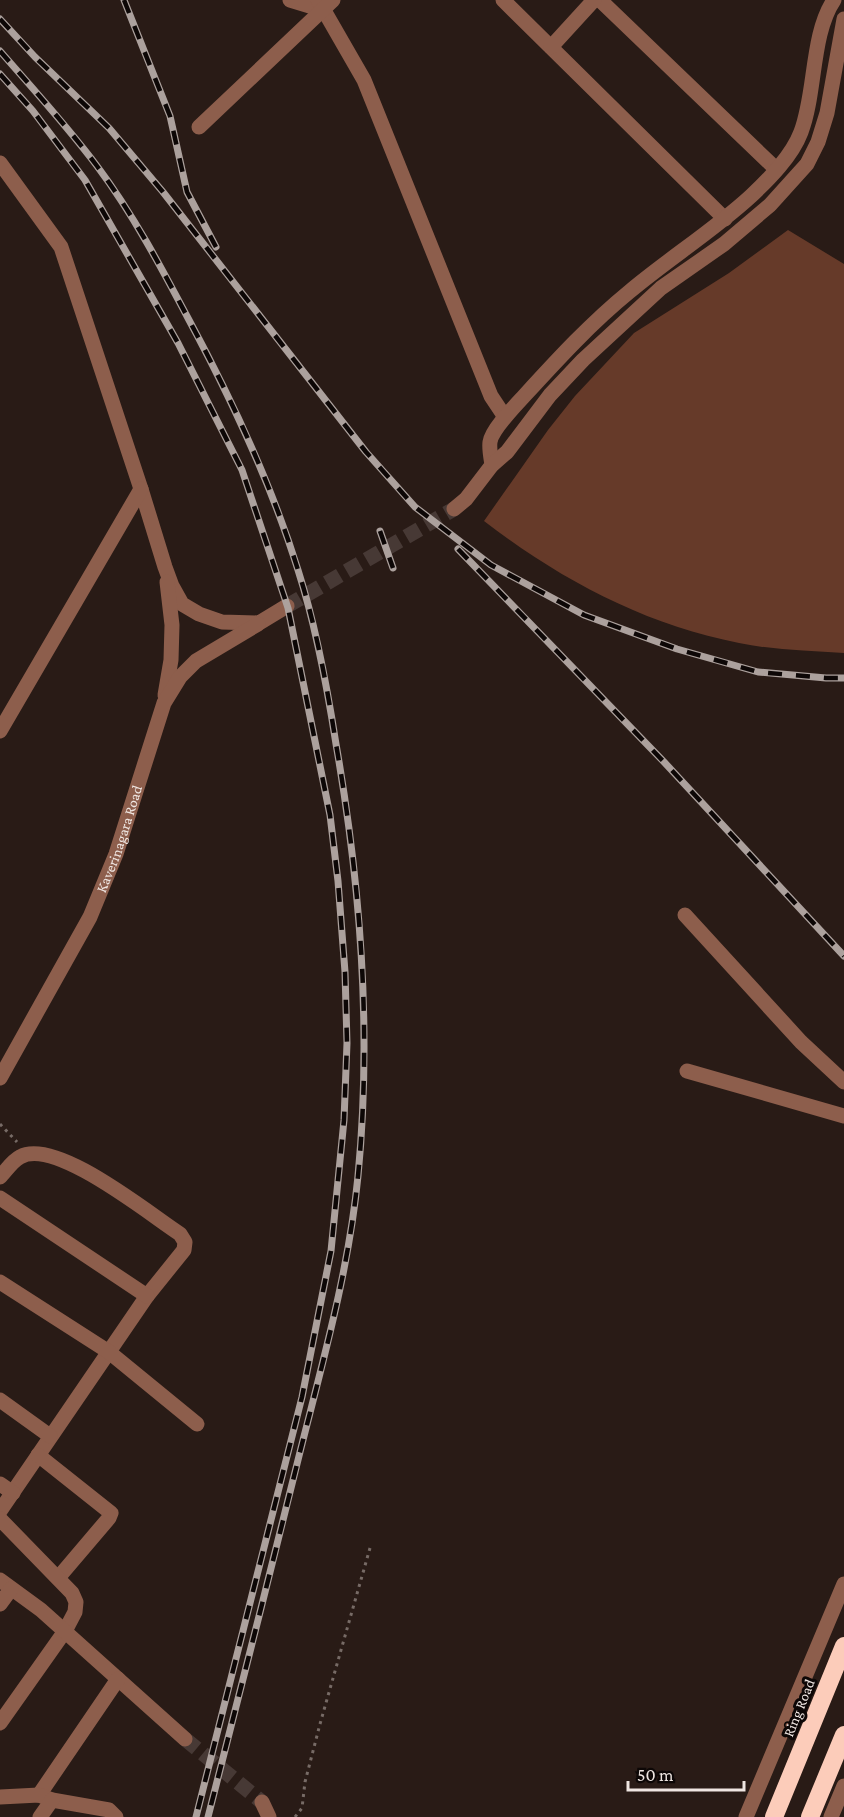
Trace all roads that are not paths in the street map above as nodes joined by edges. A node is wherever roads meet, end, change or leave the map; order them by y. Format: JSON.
{"nodes":[{"id":1,"x":290,"y":0,"type":"edge"},
{"id":2,"x":503,"y":0,"type":"edge"},
{"id":3,"x":594,"y":0,"type":"edge"},
{"id":4,"x":600,"y":0,"type":"edge"},
{"id":5,"x":834,"y":0,"type":"edge"},
{"id":6,"x":325,"y":3,"type":"edge"},
{"id":7,"x":844,"y":18,"type":"edge"},
{"id":8,"x":550,"y":47,"type":"junction"},
{"id":9,"x":199,"y":127,"type":"dead end"},
{"id":10,"x":0,"y":163,"type":"edge"},
{"id":11,"x":776,"y":169,"type":"junction"},
{"id":12,"x":725,"y":219,"type":"junction"},
{"id":13,"x":505,"y":417,"type":"junction"},
{"id":14,"x":492,"y":465,"type":"junction"},
{"id":15,"x":141,"y":489,"type":"junction"},
{"id":16,"x":454,"y":509,"type":"tunnel mouth"},
{"id":17,"x":165,"y":567,"type":"junction"},
{"id":18,"x":287,"y":606,"type":"tunnel mouth"},
{"id":19,"x":259,"y":623,"type":"junction"},
{"id":20,"x":164,"y":703,"type":"junction"},
{"id":21,"x":0,"y":731,"type":"edge"},
{"id":22,"x":685,"y":915,"type":"dead end"},
{"id":23,"x":687,"y":1071,"type":"dead end"},
{"id":24,"x":0,"y":1078,"type":"edge"},
{"id":25,"x":844,"y":1082,"type":"edge"},
{"id":26,"x":844,"y":1116,"type":"edge"},
{"id":27,"x":0,"y":1177,"type":"edge"},
{"id":28,"x":0,"y":1198,"type":"edge"},
{"id":29,"x":0,"y":1282,"type":"edge"},
{"id":30,"x":147,"y":1296,"type":"junction"},
{"id":31,"x":109,"y":1352,"type":"junction"},
{"id":32,"x":0,"y":1400,"type":"edge"},
{"id":33,"x":197,"y":1424,"type":"dead end"},
{"id":34,"x":50,"y":1436,"type":"junction"},
{"id":35,"x":38,"y":1455,"type":"junction"},
{"id":36,"x":6,"y":1488,"type":"edge"},
{"id":37,"x":0,"y":1511,"type":"edge"},
{"id":38,"x":0,"y":1519,"type":"edge"},
{"id":39,"x":58,"y":1578,"type":"junction"},
{"id":40,"x":6,"y":1584,"type":"edge"},
{"id":41,"x":844,"y":1584,"type":"edge"},
{"id":42,"x":0,"y":1604,"type":"edge"},
{"id":43,"x":65,"y":1631,"type":"junction"},
{"id":44,"x":844,"y":1646,"type":"edge"},
{"id":45,"x":118,"y":1679,"type":"junction"},
{"id":46,"x":0,"y":1723,"type":"edge"},
{"id":47,"x":844,"y":1735,"type":"edge"},
{"id":48,"x":185,"y":1739,"type":"tunnel mouth"},
{"id":49,"x":844,"y":1786,"type":"edge"},
{"id":50,"x":0,"y":1797,"type":"edge"},
{"id":51,"x":45,"y":1798,"type":"junction"},
{"id":52,"x":262,"y":1802,"type":"tunnel mouth"},
{"id":53,"x":40,"y":1817,"type":"edge"},
{"id":54,"x":116,"y":1817,"type":"edge"},
{"id":55,"x":269,"y":1817,"type":"edge"},
{"id":56,"x":746,"y":1817,"type":"edge"},
{"id":57,"x":774,"y":1817,"type":"edge"},
{"id":58,"x":810,"y":1817,"type":"edge"},
{"id":59,"x":831,"y":1817,"type":"edge"}],
"edges":[{"from":1,"to":6,"type":"street"},
{"from":2,"to":8,"type":"street"},
{"from":3,"to":8,"type":"street"},
{"from":4,"to":11,"type":"street"},
{"from":5,"to":11,"type":"street"},
{"from":6,"to":9,"type":"street"},
{"from":6,"to":13,"type":"street"},
{"from":7,"to":14,"type":"street"},
{"from":8,"to":12,"type":"street"},
{"from":10,"to":15,"type":"street"},
{"from":11,"to":12,"type":"street"},
{"from":12,"to":13,"type":"street"},
{"from":13,"to":14,"type":"street"},
{"from":14,"to":16,"type":"street"},
{"from":15,"to":17,"type":"street"},
{"from":15,"to":21,"type":"street"},
{"from":17,"to":19,"type":"street"},
{"from":17,"to":20,"type":"street"},
{"from":18,"to":19,"type":"street","name":"Kaverinagara Road"},
{"from":19,"to":20,"type":"street","name":"Kaverinagara Road"},
{"from":20,"to":24,"type":"street","name":"Kaverinagara Road"},
{"from":22,"to":25,"type":"street"},
{"from":23,"to":26,"type":"street"},
{"from":27,"to":30,"type":"street"},
{"from":28,"to":30,"type":"street"},
{"from":29,"to":31,"type":"street"},
{"from":30,"to":31,"type":"street"},
{"from":31,"to":33,"type":"street"},
{"from":31,"to":34,"type":"street"},
{"from":32,"to":34,"type":"street"},
{"from":34,"to":35,"type":"street"},
{"from":35,"to":36,"type":"street"},
{"from":35,"to":39,"type":"street"},
{"from":36,"to":37,"type":"street"},
{"from":38,"to":39,"type":"street"},
{"from":39,"to":43,"type":"street"},
{"from":40,"to":42,"type":"street"},
{"from":40,"to":43,"type":"street"},
{"from":41,"to":56,"type":"street"},
{"from":43,"to":45,"type":"street"},
{"from":43,"to":46,"type":"street"},
{"from":44,"to":57,"type":"highway","name":"Ring Road"},
{"from":45,"to":48,"type":"street"},
{"from":45,"to":51,"type":"street"},
{"from":47,"to":58,"type":"highway"},
{"from":49,"to":59,"type":"street"},
{"from":50,"to":51,"type":"street"},
{"from":51,"to":53,"type":"street"},
{"from":51,"to":54,"type":"street"},
{"from":52,"to":55,"type":"street"}]}
